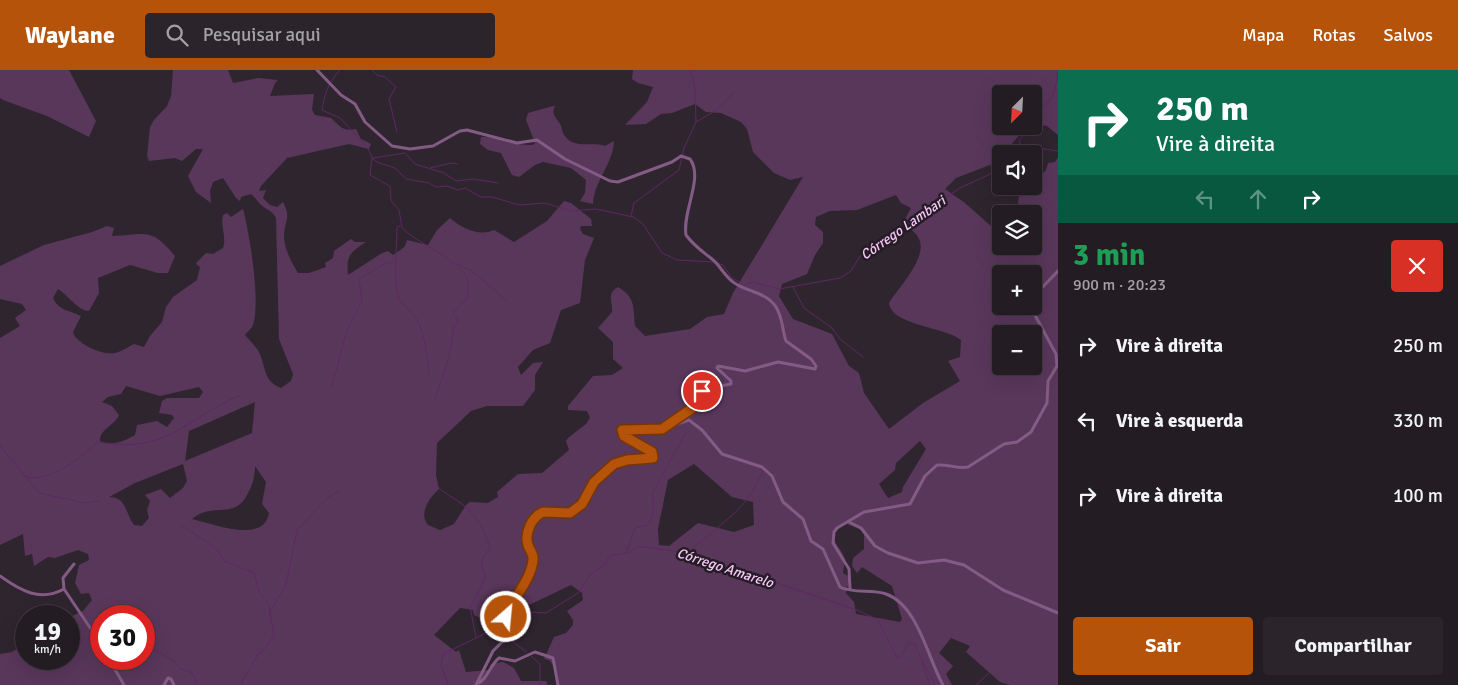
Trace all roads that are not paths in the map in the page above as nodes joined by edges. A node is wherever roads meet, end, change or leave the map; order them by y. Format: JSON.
{"nodes":[{"id":1,"x":317,"y":70,"type":"edge"},
{"id":2,"x":1058,"y":271,"type":"edge"},
{"id":3,"x":1042,"y":288,"type":"edge"},
{"id":4,"x":1035,"y":315,"type":"edge"},
{"id":5,"x":662,"y":429,"type":"junction"},
{"id":6,"x":849,"y":522,"type":"junction"},
{"id":7,"x":74,"y":564,"type":"dead end"},
{"id":8,"x":0,"y":576,"type":"edge"},
{"id":9,"x":64,"y":589,"type":"junction"},
{"id":10,"x":850,"y":589,"type":"junction"},
{"id":11,"x":1058,"y":613,"type":"edge"},
{"id":12,"x":90,"y":628,"type":"edge"},
{"id":13,"x":115,"y":670,"type":"edge"},
{"id":14,"x":477,"y":684,"type":"edge"},
{"id":15,"x":124,"y":685,"type":"edge"},
{"id":16,"x":164,"y":685,"type":"edge"},
{"id":17,"x":174,"y":685,"type":"edge"},
{"id":18,"x":558,"y":685,"type":"edge"},
{"id":19,"x":943,"y":685,"type":"edge"}],
"edges":[{"from":1,"to":5,"type":"street"},
{"from":2,"to":3,"type":"street"},
{"from":4,"to":6,"type":"street"},
{"from":5,"to":10,"type":"street"},
{"from":5,"to":14,"type":"street"},
{"from":6,"to":10,"type":"street"},
{"from":6,"to":11,"type":"street"},
{"from":7,"to":9,"type":"street"},
{"from":8,"to":9,"type":"street"},
{"from":9,"to":12,"type":"street"},
{"from":10,"to":19,"type":"street"},
{"from":13,"to":15,"type":"street"},
{"from":14,"to":18,"type":"street"},
{"from":16,"to":17,"type":"street"}]}
